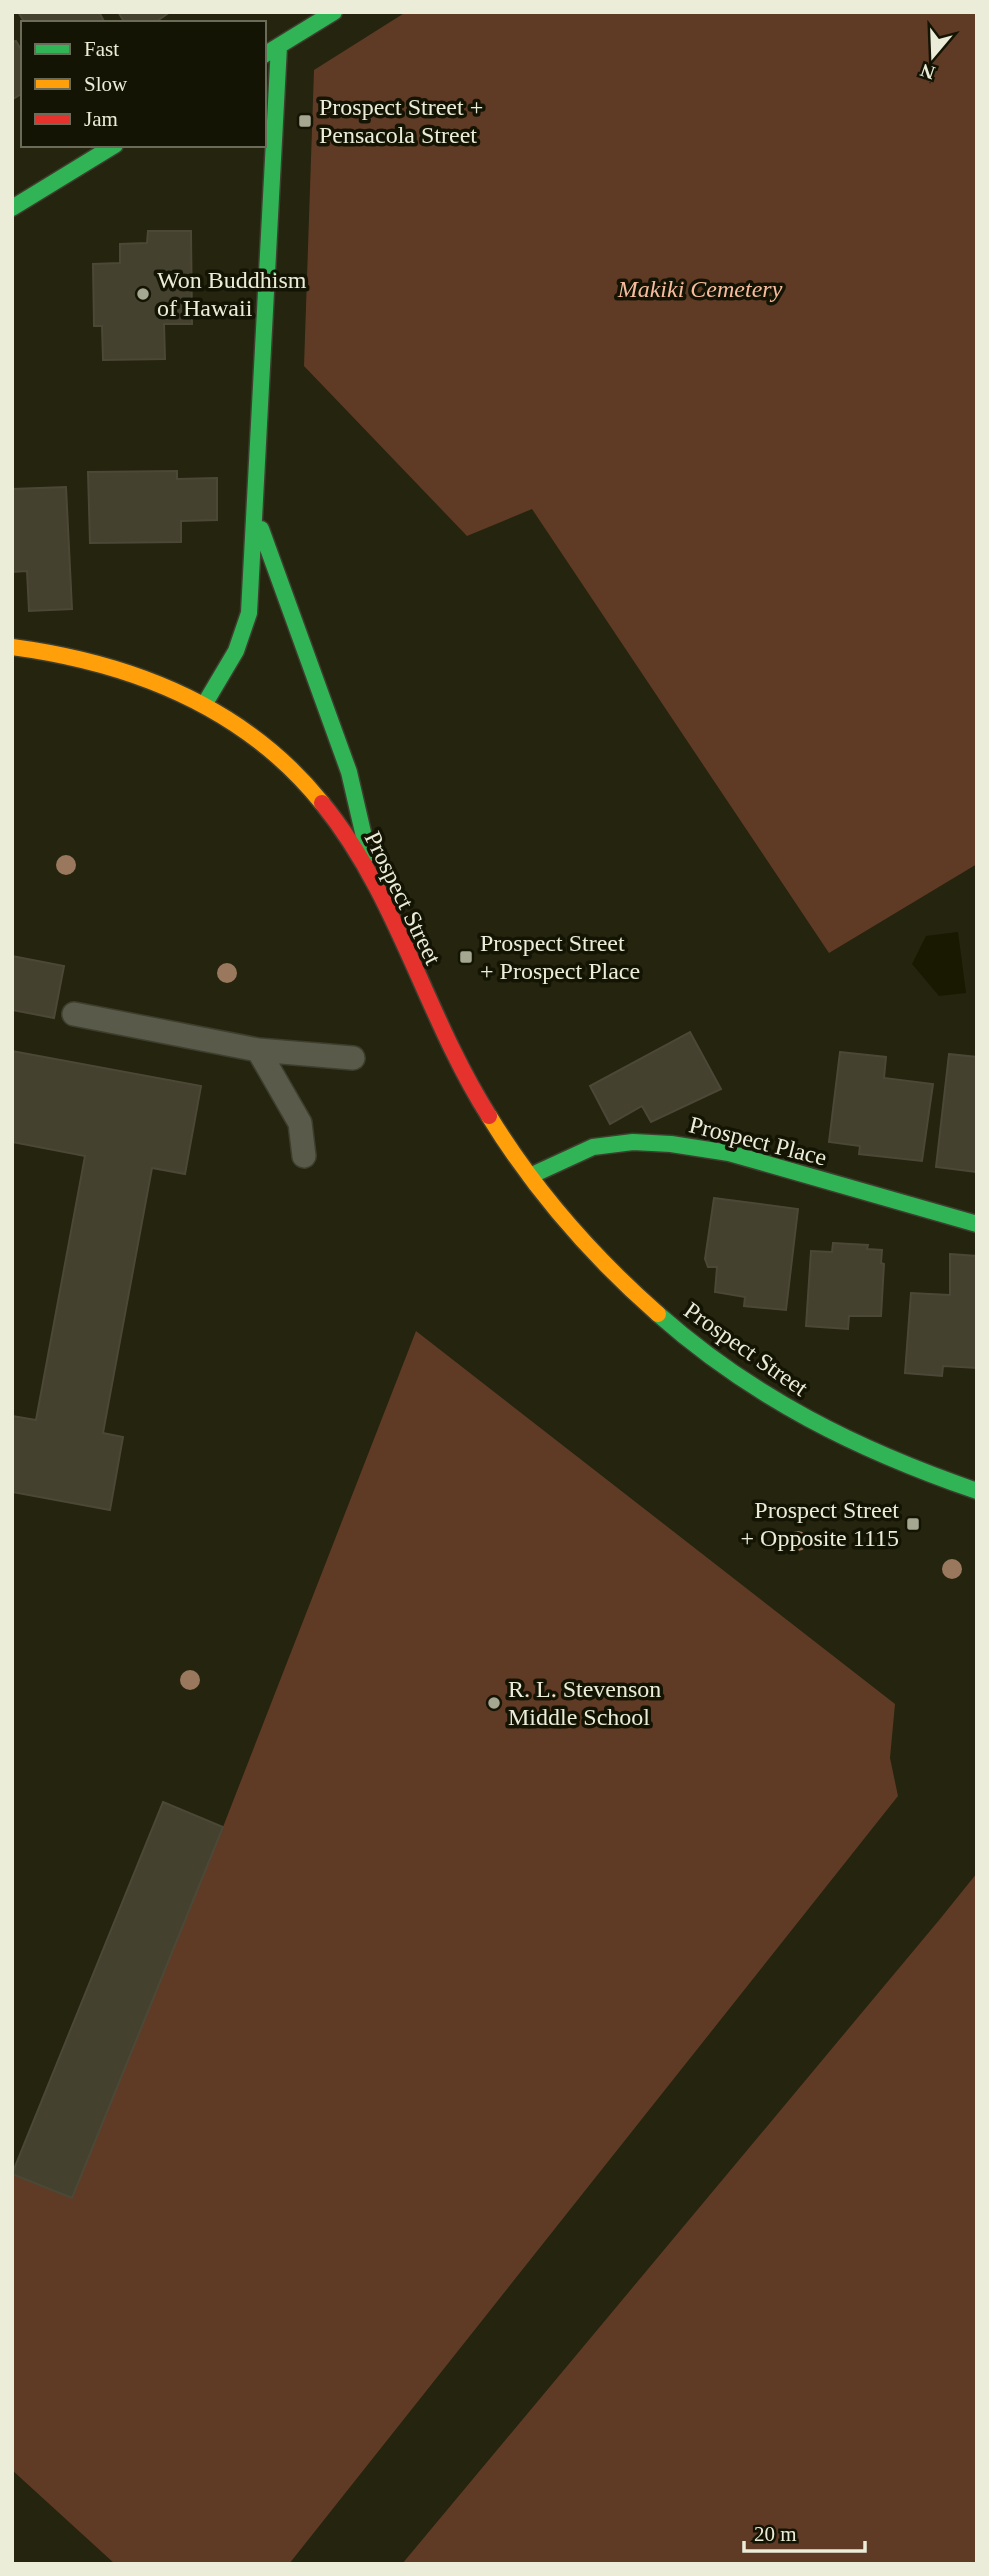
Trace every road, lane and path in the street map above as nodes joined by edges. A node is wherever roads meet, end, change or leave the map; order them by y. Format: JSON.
{"nodes":[{"id":1,"x":334,"y":12,"type":"edge"},
{"id":2,"x":279,"y":46,"type":"junction"},
{"id":3,"x":266,"y":54,"type":"edge"},
{"id":4,"x":113,"y":147,"type":"edge"},
{"id":5,"x":12,"y":208,"type":"edge"},
{"id":6,"x":253,"y":509,"type":"junction"},
{"id":7,"x":12,"y":647,"type":"edge"},
{"id":8,"x":204,"y":705,"type":"junction"},
{"id":9,"x":375,"y":880,"type":"junction"},
{"id":10,"x":74,"y":1014,"type":"dead end"},
{"id":11,"x":258,"y":1050,"type":"junction"},
{"id":12,"x":353,"y":1058,"type":"dead end"},
{"id":13,"x":304,"y":1156,"type":"dead end"},
{"id":14,"x":530,"y":1176,"type":"junction"},
{"id":15,"x":977,"y":1224,"type":"edge"},
{"id":16,"x":977,"y":1491,"type":"edge"}],
"edges":[{"from":1,"to":2,"type":"main road"},
{"from":2,"to":3,"type":"main road"},
{"from":2,"to":6,"type":"main road"},
{"from":4,"to":5,"type":"main road"},
{"from":6,"to":8,"type":"main road"},
{"from":6,"to":9,"type":"main road"},
{"from":7,"to":8,"type":"main road","name":"Prospect Street"},
{"from":8,"to":9,"type":"main road","name":"Prospect Street"},
{"from":9,"to":14,"type":"main road","name":"Prospect Street"},
{"from":10,"to":11,"type":"lane"},
{"from":11,"to":12,"type":"lane"},
{"from":11,"to":13,"type":"lane"},
{"from":14,"to":15,"type":"main road","name":"Prospect Place"},
{"from":14,"to":16,"type":"main road","name":"Prospect Street"}]}
